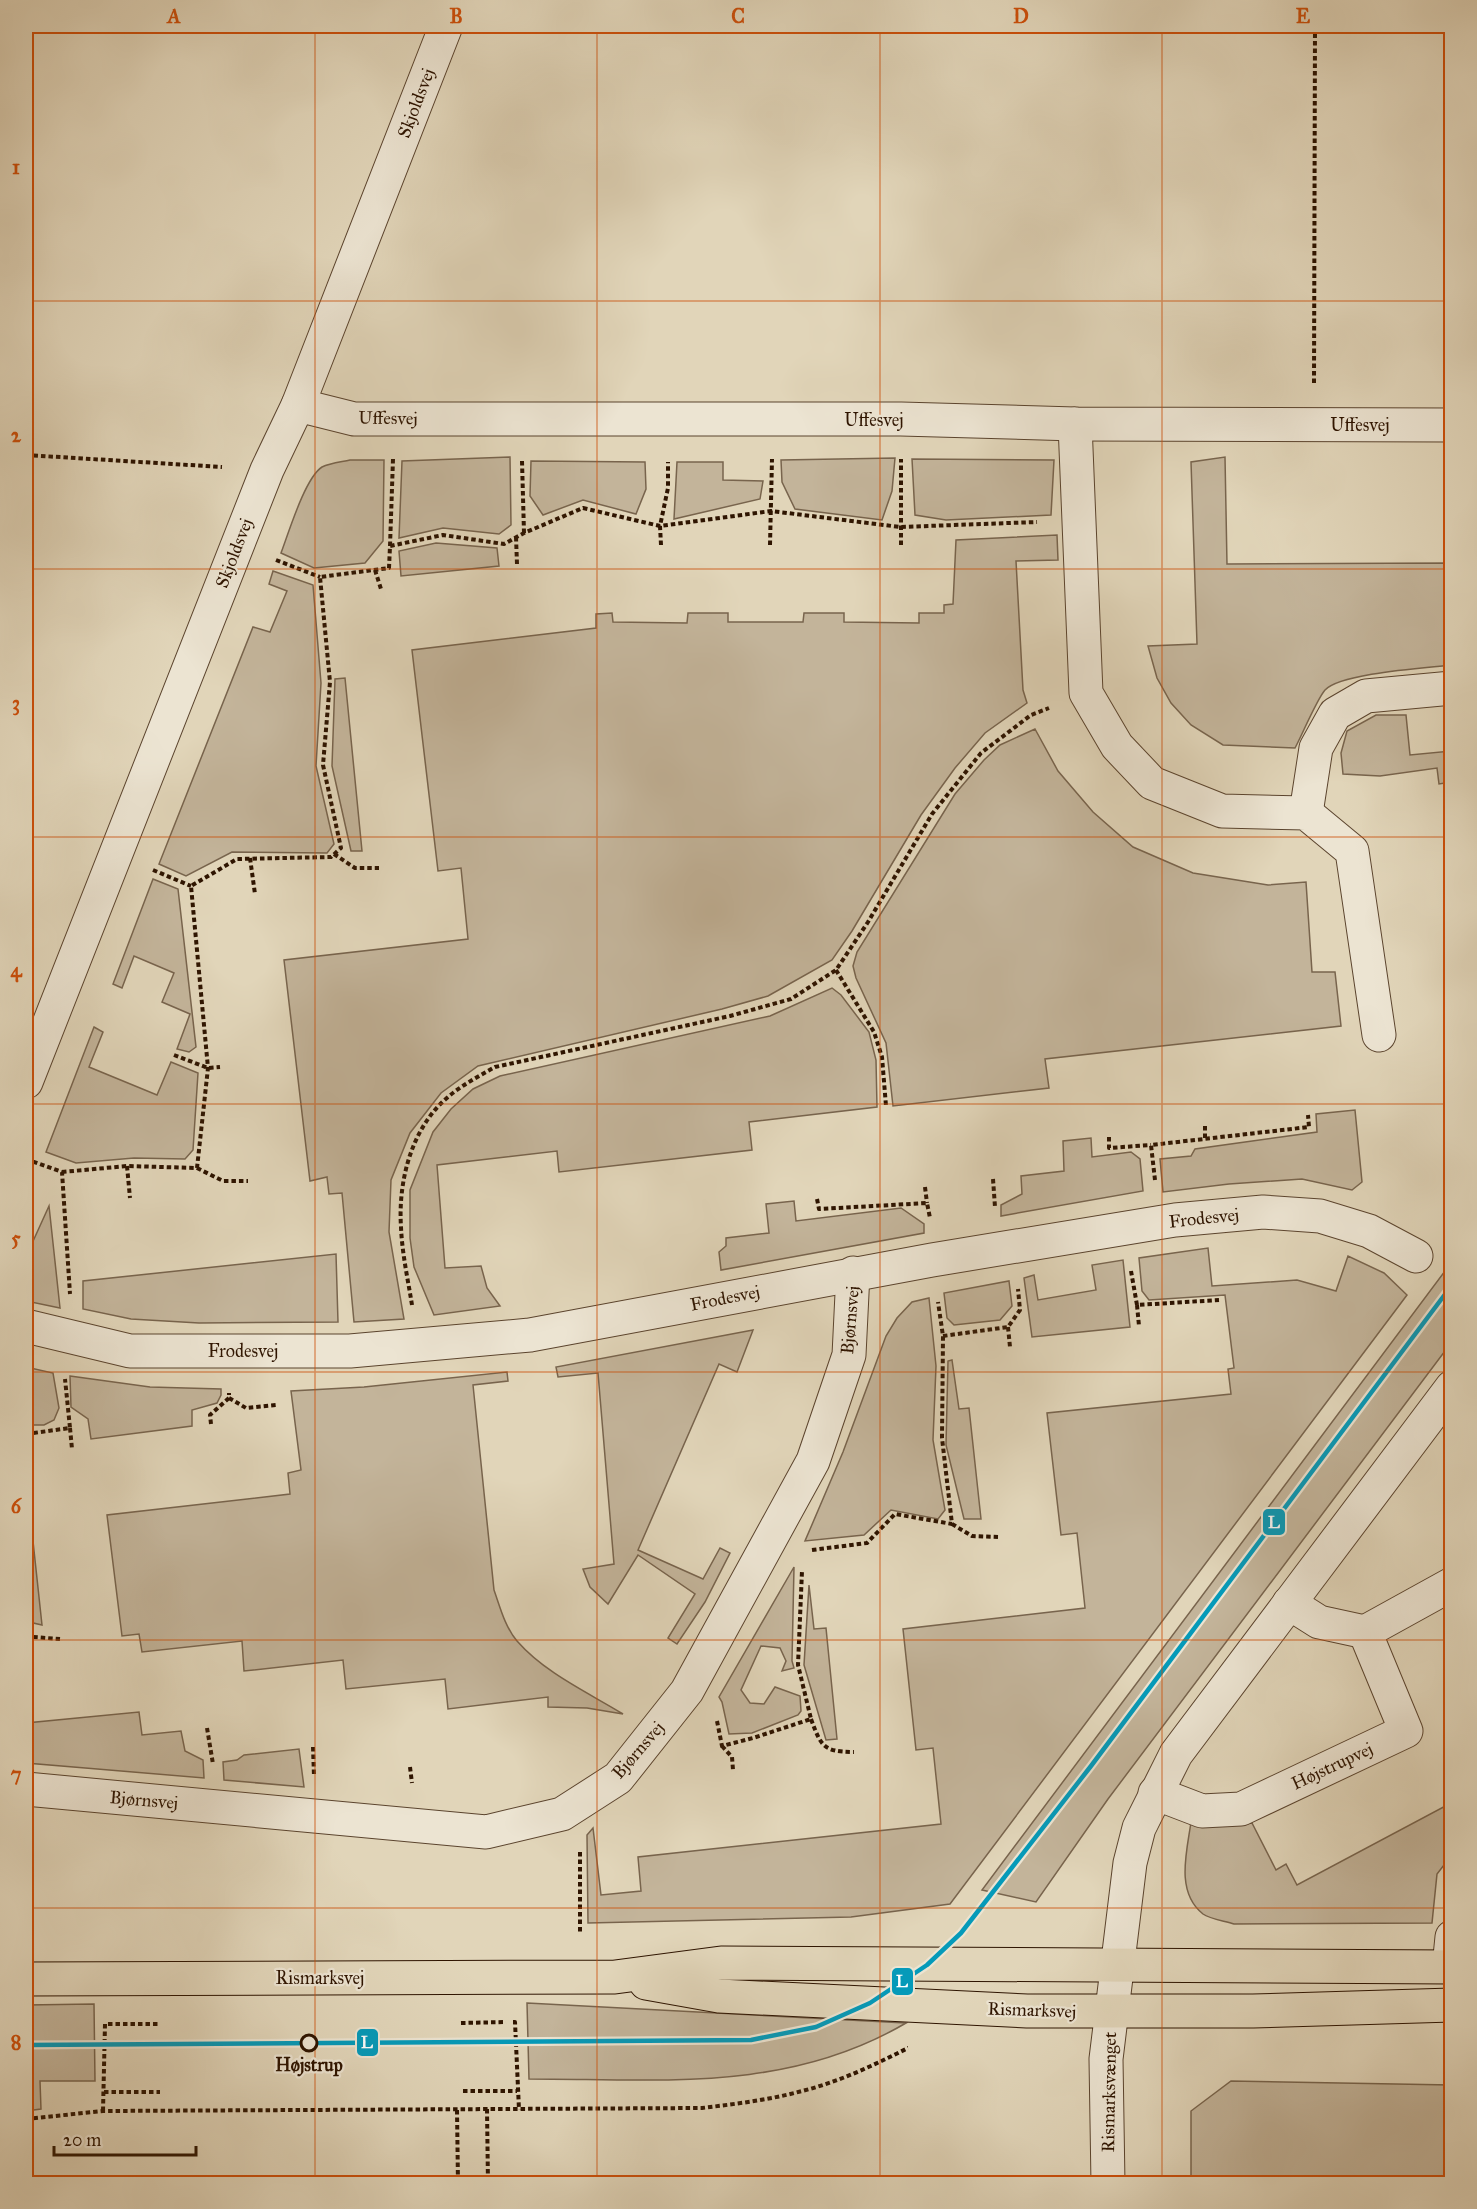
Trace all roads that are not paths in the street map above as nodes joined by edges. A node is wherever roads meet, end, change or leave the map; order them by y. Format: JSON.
{"nodes":[{"id":1,"x":446,"y":26,"type":"edge"},
{"id":2,"x":298,"y":405,"type":"junction"},
{"id":3,"x":1075,"y":424,"type":"junction"},
{"id":4,"x":1452,"y":425,"type":"edge"},
{"id":5,"x":1452,"y":688,"type":"edge"},
{"id":6,"x":1306,"y":813,"type":"junction"},
{"id":7,"x":1379,"y":1035,"type":"dead end"},
{"id":8,"x":26,"y":1082,"type":"edge"},
{"id":9,"x":1416,"y":1256,"type":"dead end"},
{"id":10,"x":854,"y":1273,"type":"junction"},
{"id":11,"x":26,"y":1326,"type":"edge"},
{"id":12,"x":1445,"y":1407,"type":"edge"},
{"id":13,"x":1452,"y":1584,"type":"edge"},
{"id":14,"x":1289,"y":1603,"type":"junction"},
{"id":15,"x":1365,"y":1632,"type":"junction"},
{"id":16,"x":26,"y":1789,"type":"edge"},
{"id":17,"x":1155,"y":1793,"type":"junction"},
{"id":18,"x":1451,"y":1957,"type":"edge"},
{"id":19,"x":1117,"y":1964,"type":"junction"},
{"id":20,"x":615,"y":1977,"type":"junction"},
{"id":21,"x":26,"y":1979,"type":"edge"},
{"id":22,"x":1452,"y":2005,"type":"edge"},
{"id":23,"x":1112,"y":2012,"type":"junction"},
{"id":24,"x":1108,"y":2184,"type":"edge"}],
"edges":[{"from":1,"to":2,"type":"street","name":"Skjoldsvej"},
{"from":2,"to":3,"type":"street","name":"Uffesvej"},
{"from":2,"to":8,"type":"street","name":"Skjoldsvej"},
{"from":3,"to":4,"type":"street","name":"Uffesvej"},
{"from":3,"to":6,"type":"street"},
{"from":5,"to":6,"type":"street"},
{"from":6,"to":7,"type":"street"},
{"from":9,"to":10,"type":"street","name":"Frodesvej"},
{"from":10,"to":11,"type":"street","name":"Frodesvej"},
{"from":10,"to":16,"type":"street","name":"Bjørnsvej"},
{"from":12,"to":14,"type":"street"},
{"from":13,"to":15,"type":"street"},
{"from":14,"to":15,"type":"street"},
{"from":14,"to":17,"type":"street"},
{"from":15,"to":17,"type":"street","name":"Højstrupvej"},
{"from":17,"to":19,"type":"street"},
{"from":18,"to":19,"type":"main road","name":"Rismarksvej"},
{"from":19,"to":20,"type":"main road","name":"Rismarksvej"},
{"from":19,"to":23,"type":"street","name":"Rismarksvænget"},
{"from":20,"to":21,"type":"main road","name":"Rismarksvej"},
{"from":20,"to":23,"type":"main road","name":"Rismarksvej"},
{"from":22,"to":23,"type":"main road","name":"Rismarksvej"},
{"from":23,"to":24,"type":"street","name":"Rismarksvænget"}]}
